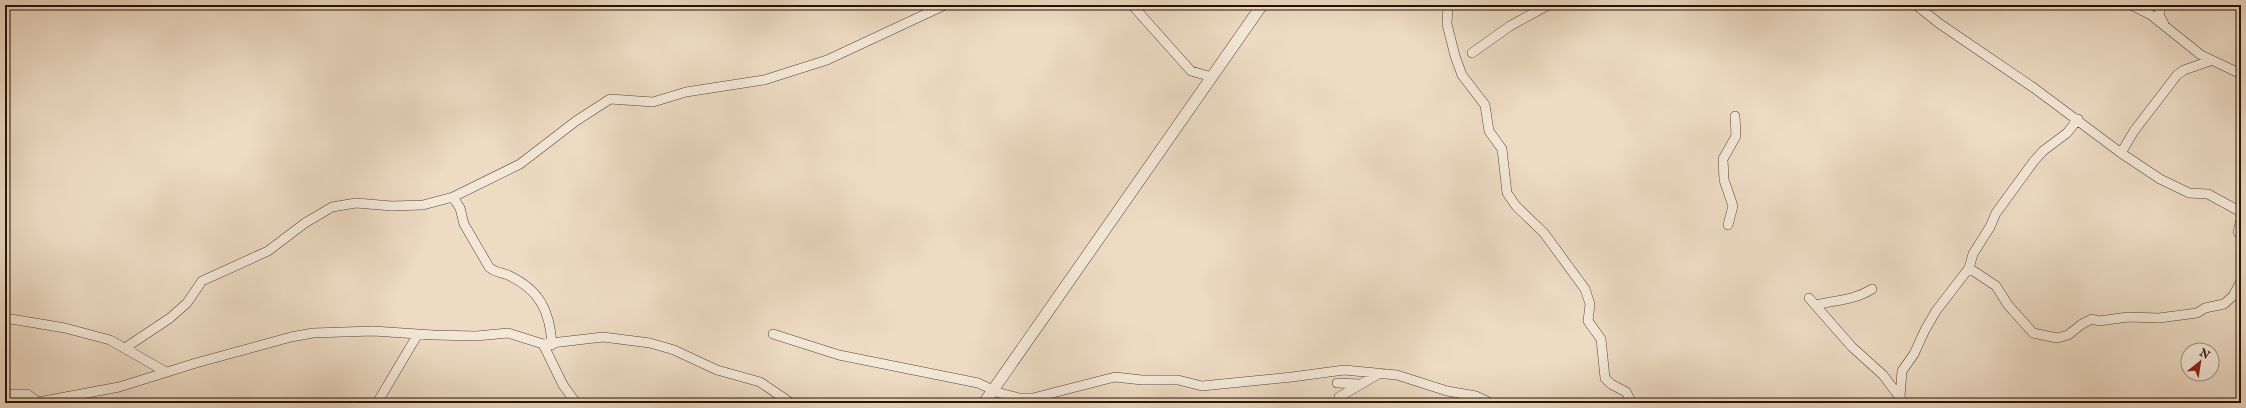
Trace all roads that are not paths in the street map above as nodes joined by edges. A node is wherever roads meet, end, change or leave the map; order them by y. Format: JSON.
{"nodes":[{"id":1,"x":945,"y":5,"type":"edge"},
{"id":2,"x":1132,"y":5,"type":"edge"},
{"id":3,"x":1262,"y":5,"type":"edge"},
{"id":4,"x":1448,"y":5,"type":"edge"},
{"id":5,"x":1548,"y":5,"type":"edge"},
{"id":6,"x":1916,"y":5,"type":"edge"},
{"id":7,"x":2131,"y":5,"type":"edge"},
{"id":8,"x":2161,"y":5,"type":"edge"},
{"id":9,"x":2164,"y":25,"type":"junction"},
{"id":10,"x":1472,"y":53,"type":"dead end"},
{"id":11,"x":2210,"y":61,"type":"junction"},
{"id":12,"x":2241,"y":74,"type":"edge"},
{"id":13,"x":1212,"y":77,"type":"junction"},
{"id":14,"x":1735,"y":116,"type":"dead end"},
{"id":15,"x":2078,"y":119,"type":"junction"},
{"id":16,"x":2121,"y":153,"type":"junction"},
{"id":17,"x":453,"y":197,"type":"junction"},
{"id":18,"x":2241,"y":212,"type":"edge"},
{"id":19,"x":2241,"y":219,"type":"edge"},
{"id":20,"x":1728,"y":225,"type":"dead end"},
{"id":21,"x":2241,"y":236,"type":"edge"},
{"id":22,"x":1969,"y":268,"type":"junction"},
{"id":23,"x":2241,"y":281,"type":"edge"},
{"id":24,"x":1872,"y":289,"type":"dead end"},
{"id":25,"x":1810,"y":298,"type":"dead end"},
{"id":26,"x":1816,"y":305,"type":"junction"},
{"id":27,"x":5,"y":318,"type":"edge"},
{"id":28,"x":418,"y":334,"type":"junction"},
{"id":29,"x":773,"y":334,"type":"dead end"},
{"id":30,"x":548,"y":344,"type":"junction"},
{"id":31,"x":125,"y":348,"type":"junction"},
{"id":32,"x":166,"y":372,"type":"junction"},
{"id":33,"x":1380,"y":373,"type":"junction"},
{"id":34,"x":1337,"y":383,"type":"dead end"},
{"id":35,"x":1360,"y":384,"type":"junction"},
{"id":36,"x":992,"y":390,"type":"junction"},
{"id":37,"x":5,"y":394,"type":"edge"},
{"id":38,"x":1339,"y":396,"type":"dead end"},
{"id":39,"x":1902,"y":400,"type":"edge"},
{"id":40,"x":35,"y":402,"type":"edge"},
{"id":41,"x":377,"y":403,"type":"edge"},
{"id":42,"x":576,"y":403,"type":"edge"},
{"id":43,"x":791,"y":403,"type":"edge"},
{"id":44,"x":984,"y":403,"type":"edge"},
{"id":45,"x":1491,"y":403,"type":"edge"},
{"id":46,"x":1632,"y":403,"type":"edge"}],
"edges":[{"from":1,"to":17,"type":"street"},
{"from":2,"to":13,"type":"street"},
{"from":3,"to":13,"type":"street"},
{"from":4,"to":46,"type":"street"},
{"from":5,"to":10,"type":"street"},
{"from":6,"to":15,"type":"street"},
{"from":7,"to":9,"type":"street"},
{"from":8,"to":9,"type":"street"},
{"from":9,"to":11,"type":"street"},
{"from":11,"to":12,"type":"street"},
{"from":11,"to":16,"type":"street"},
{"from":13,"to":36,"type":"street"},
{"from":14,"to":20,"type":"street"},
{"from":15,"to":16,"type":"street"},
{"from":15,"to":22,"type":"street"},
{"from":16,"to":18,"type":"street"},
{"from":17,"to":30,"type":"street"},
{"from":17,"to":31,"type":"street"},
{"from":19,"to":21,"type":"street"},
{"from":22,"to":23,"type":"street"},
{"from":22,"to":39,"type":"street"},
{"from":24,"to":26,"type":"street"},
{"from":25,"to":26,"type":"street"},
{"from":26,"to":39,"type":"street"},
{"from":27,"to":31,"type":"street"},
{"from":28,"to":30,"type":"street"},
{"from":28,"to":32,"type":"street"},
{"from":28,"to":41,"type":"street"},
{"from":29,"to":36,"type":"street"},
{"from":30,"to":42,"type":"street"},
{"from":30,"to":43,"type":"street"},
{"from":31,"to":32,"type":"street"},
{"from":32,"to":40,"type":"street"},
{"from":33,"to":35,"type":"street"},
{"from":33,"to":36,"type":"street"},
{"from":33,"to":45,"type":"street"},
{"from":34,"to":35,"type":"street"},
{"from":35,"to":38,"type":"street"},
{"from":36,"to":44,"type":"street"},
{"from":37,"to":40,"type":"street"}]}
